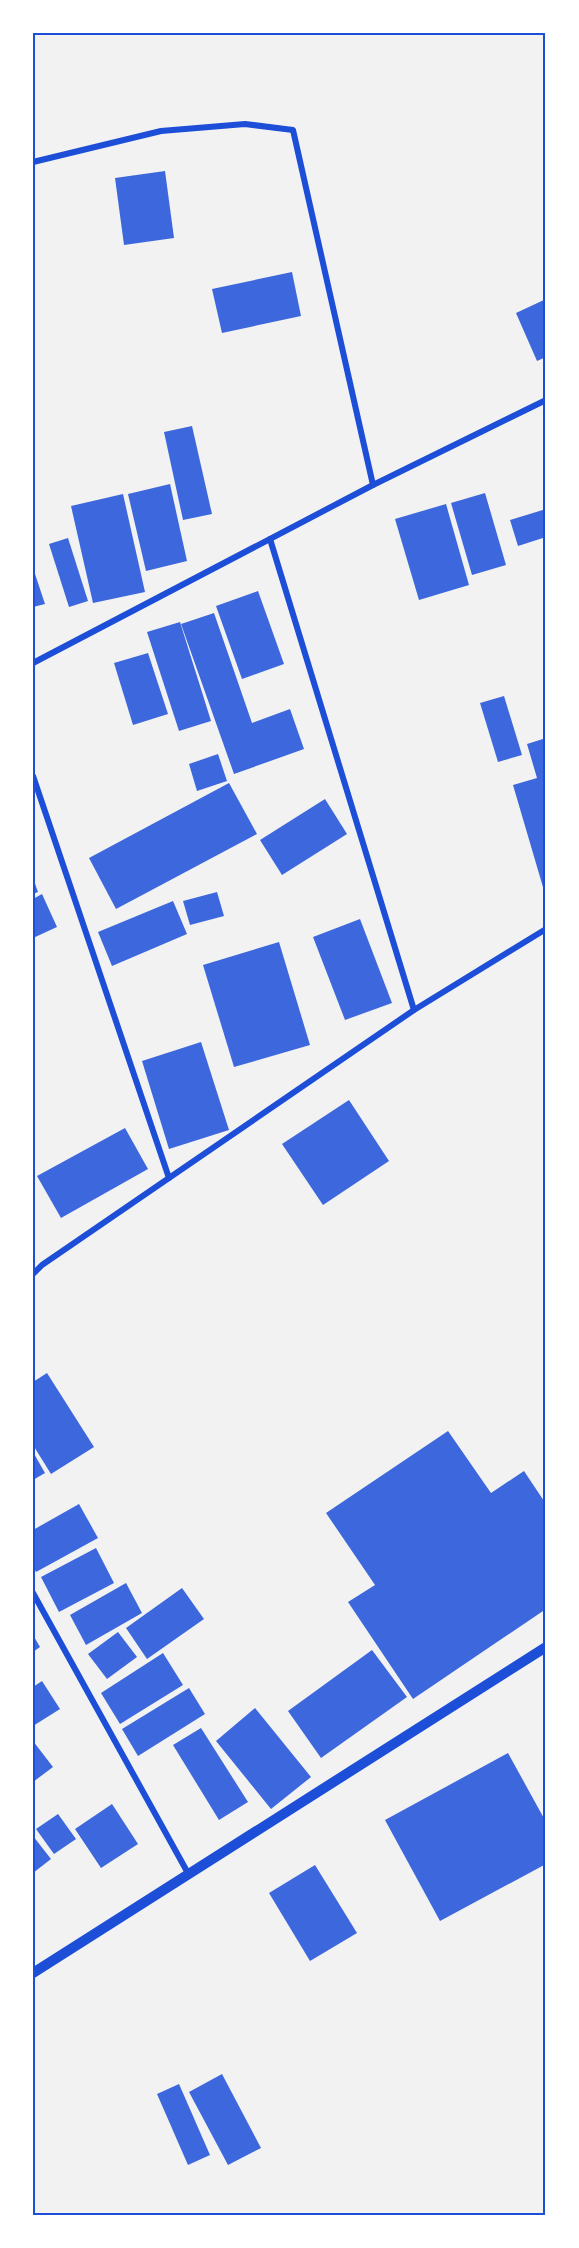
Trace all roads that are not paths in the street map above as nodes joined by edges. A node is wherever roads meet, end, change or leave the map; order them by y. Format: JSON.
{"nodes":[{"id":1,"x":33,"y":162,"type":"edge"},
{"id":2,"x":546,"y":400,"type":"edge"},
{"id":3,"x":373,"y":485,"type":"junction"},
{"id":4,"x":270,"y":539,"type":"junction"},
{"id":5,"x":33,"y":663,"type":"edge"},
{"id":6,"x":33,"y":776,"type":"edge"},
{"id":7,"x":546,"y":929,"type":"edge"},
{"id":8,"x":414,"y":1010,"type":"junction"},
{"id":9,"x":169,"y":1178,"type":"junction"},
{"id":10,"x":33,"y":1274,"type":"edge"},
{"id":11,"x":33,"y":1593,"type":"edge"},
{"id":12,"x":546,"y":1647,"type":"edge"},
{"id":13,"x":189,"y":1875,"type":"junction"},
{"id":14,"x":33,"y":1973,"type":"edge"}],
"edges":[{"from":1,"to":3,"type":"street"},
{"from":2,"to":3,"type":"street"},
{"from":3,"to":4,"type":"street"},
{"from":4,"to":5,"type":"street"},
{"from":4,"to":8,"type":"street"},
{"from":6,"to":9,"type":"street"},
{"from":7,"to":8,"type":"street"},
{"from":8,"to":9,"type":"street"},
{"from":9,"to":10,"type":"street"},
{"from":11,"to":13,"type":"street"},
{"from":12,"to":13,"type":"street"},
{"from":13,"to":14,"type":"street"}]}
